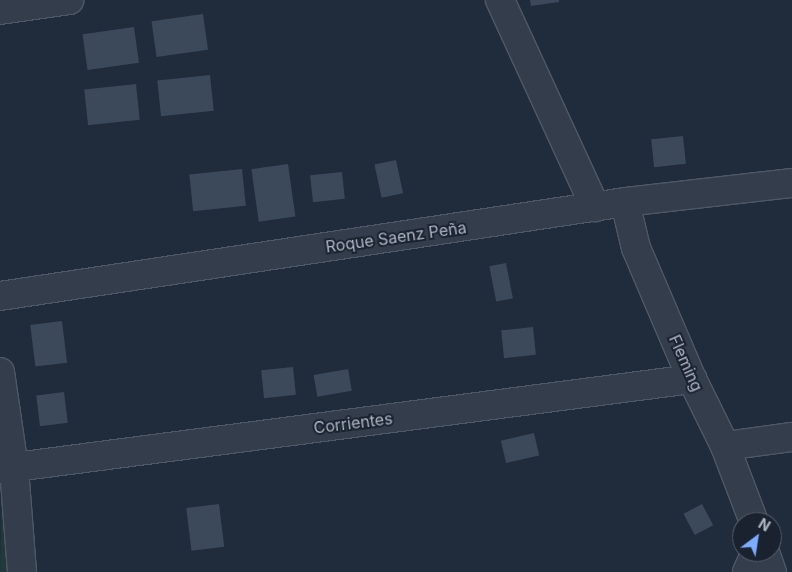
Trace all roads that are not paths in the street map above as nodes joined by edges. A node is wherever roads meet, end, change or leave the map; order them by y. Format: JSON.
{"nodes":[{"id":1,"x":69,"y":0,"type":"edge"},
{"id":2,"x":500,"y":0,"type":"edge"},
{"id":3,"x":0,"y":10,"type":"edge"},
{"id":4,"x":792,"y":183,"type":"edge"},
{"id":5,"x":625,"y":202,"type":"junction"},
{"id":6,"x":595,"y":207,"type":"junction"},
{"id":7,"x":0,"y":296,"type":"edge"},
{"id":8,"x":0,"y":372,"type":"edge"},
{"id":9,"x":692,"y":379,"type":"junction"},
{"id":10,"x":792,"y":437,"type":"edge"},
{"id":11,"x":725,"y":446,"type":"junction"},
{"id":12,"x":7,"y":468,"type":"edge"},
{"id":13,"x":750,"y":512,"type":"edge"},
{"id":14,"x":22,"y":572,"type":"edge"}],
"edges":[{"from":1,"to":3,"type":"street"},
{"from":2,"to":6,"type":"street"},
{"from":4,"to":5,"type":"street","name":"Roque Saenz Peña"},
{"from":5,"to":6,"type":"street","name":"Roque Saenz Peña"},
{"from":5,"to":9,"type":"street","name":"Fleming"},
{"from":6,"to":7,"type":"street","name":"Roque Saenz Peña"},
{"from":8,"to":12,"type":"street"},
{"from":9,"to":11,"type":"street","name":"Fleming"},
{"from":9,"to":12,"type":"street","name":"Corrientes"},
{"from":10,"to":11,"type":"street"},
{"from":11,"to":13,"type":"street","name":"Fleming"},
{"from":12,"to":14,"type":"street"}]}
